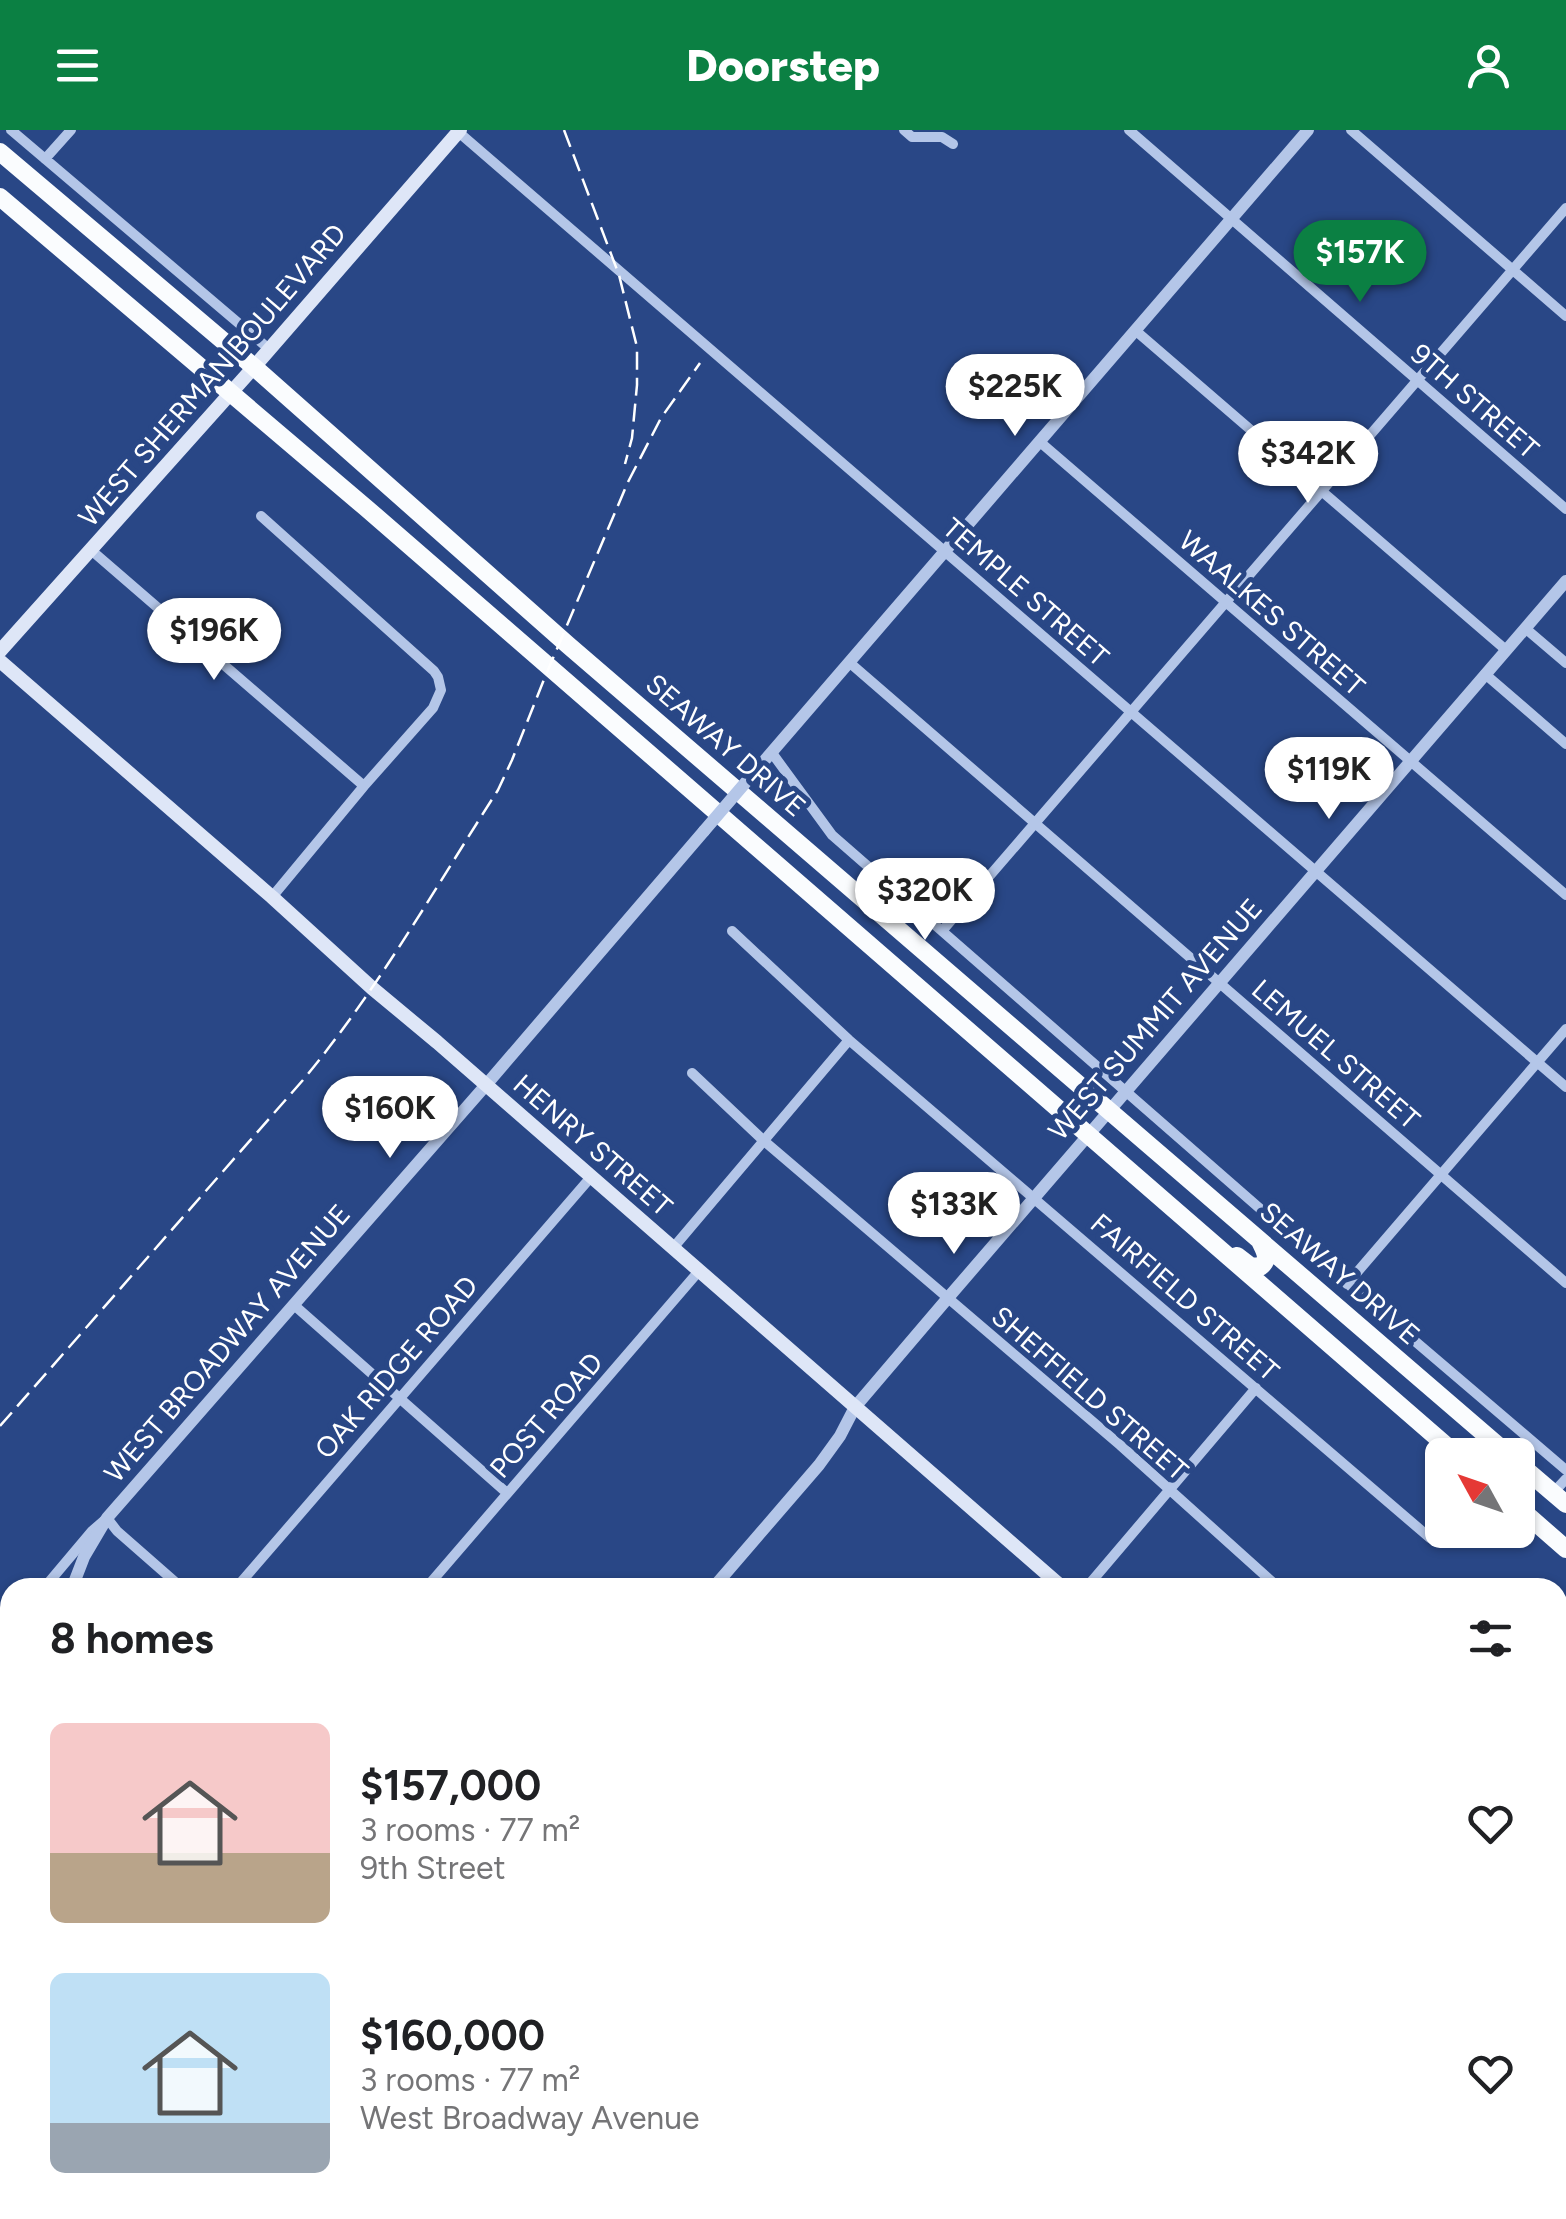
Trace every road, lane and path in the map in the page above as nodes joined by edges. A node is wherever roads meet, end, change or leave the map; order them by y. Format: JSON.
{"nodes":[{"id":1,"x":11,"y":130,"type":"edge"},
{"id":2,"x":70,"y":130,"type":"edge"},
{"id":3,"x":904,"y":130,"type":"edge"},
{"id":4,"x":1129,"y":130,"type":"edge"},
{"id":5,"x":1308,"y":130,"type":"edge"},
{"id":6,"x":1350,"y":130,"type":"edge"},
{"id":7,"x":458,"y":131,"type":"edge"},
{"id":8,"x":953,"y":144,"type":"dead end"},
{"id":9,"x":0,"y":152,"type":"edge"},
{"id":10,"x":45,"y":159,"type":"junction"},
{"id":11,"x":0,"y":197,"type":"edge"},
{"id":12,"x":1566,"y":208,"type":"edge"},
{"id":13,"x":1231,"y":220,"type":"junction"},
{"id":14,"x":74,"y":260,"type":"junction"},
{"id":15,"x":1513,"y":270,"type":"junction"},
{"id":16,"x":1566,"y":316,"type":"edge"},
{"id":17,"x":1136,"y":331,"type":"junction"},
{"id":18,"x":269,"y":349,"type":"junction"},
{"id":19,"x":248,"y":363,"type":"junction"},
{"id":20,"x":1418,"y":381,"type":"junction"},
{"id":21,"x":229,"y":393,"type":"junction"},
{"id":22,"x":247,"y":408,"type":"junction"},
{"id":23,"x":1040,"y":442,"type":"junction"},
{"id":24,"x":1322,"y":492,"type":"junction"},
{"id":25,"x":401,"y":498,"type":"junction"},
{"id":26,"x":1566,"y":509,"type":"edge"},
{"id":27,"x":261,"y":516,"type":"dead end"},
{"id":28,"x":90,"y":550,"type":"junction"},
{"id":29,"x":945,"y":552,"type":"junction"},
{"id":30,"x":1566,"y":581,"type":"edge"},
{"id":31,"x":1226,"y":604,"type":"junction"},
{"id":32,"x":1526,"y":628,"type":"junction"},
{"id":33,"x":1506,"y":650,"type":"junction"},
{"id":34,"x":0,"y":651,"type":"edge"},
{"id":35,"x":0,"y":661,"type":"edge"},
{"id":36,"x":1566,"y":662,"type":"edge"},
{"id":37,"x":850,"y":663,"type":"junction"},
{"id":38,"x":1485,"y":674,"type":"junction"},
{"id":39,"x":1132,"y":713,"type":"junction"},
{"id":40,"x":1566,"y":744,"type":"edge"},
{"id":41,"x":772,"y":753,"type":"junction"},
{"id":42,"x":1410,"y":762,"type":"junction"},
{"id":43,"x":364,"y":786,"type":"junction"},
{"id":44,"x":1036,"y":823,"type":"junction"},
{"id":45,"x":1315,"y":871,"type":"junction"},
{"id":46,"x":1566,"y":895,"type":"edge"},
{"id":47,"x":272,"y":897,"type":"junction"},
{"id":48,"x":942,"y":931,"type":"junction"},
{"id":49,"x":732,"y":932,"type":"dead end"},
{"id":50,"x":1220,"y":982,"type":"junction"},
{"id":51,"x":932,"y":1000,"type":"junction"},
{"id":52,"x":1566,"y":1029,"type":"edge"},
{"id":53,"x":849,"y":1040,"type":"junction"},
{"id":54,"x":1538,"y":1062,"type":"junction"},
{"id":55,"x":692,"y":1073,"type":"dead end"},
{"id":56,"x":486,"y":1086,"type":"junction"},
{"id":57,"x":1566,"y":1087,"type":"edge"},
{"id":58,"x":1125,"y":1092,"type":"junction"},
{"id":59,"x":1108,"y":1113,"type":"junction"},
{"id":60,"x":1087,"y":1136,"type":"junction"},
{"id":61,"x":763,"y":1140,"type":"junction"},
{"id":62,"x":1112,"y":1157,"type":"junction"},
{"id":63,"x":1441,"y":1174,"type":"junction"},
{"id":64,"x":591,"y":1177,"type":"junction"},
{"id":65,"x":1034,"y":1198,"type":"junction"},
{"id":66,"x":1260,"y":1240,"type":"junction"},
{"id":67,"x":673,"y":1248,"type":"junction"},
{"id":68,"x":699,"y":1271,"type":"junction"},
{"id":69,"x":1566,"y":1282,"type":"edge"},
{"id":70,"x":1347,"y":1284,"type":"junction"},
{"id":71,"x":947,"y":1298,"type":"junction"},
{"id":72,"x":294,"y":1304,"type":"junction"},
{"id":73,"x":1256,"y":1388,"type":"junction"},
{"id":74,"x":398,"y":1397,"type":"junction"},
{"id":75,"x":855,"y":1407,"type":"junction"},
{"id":76,"x":1436,"y":1438,"type":"edge"},
{"id":77,"x":1489,"y":1438,"type":"edge"},
{"id":78,"x":1566,"y":1470,"type":"edge"},
{"id":79,"x":1535,"y":1474,"type":"edge"},
{"id":80,"x":1168,"y":1490,"type":"junction"},
{"id":81,"x":1562,"y":1492,"type":"edge"},
{"id":82,"x":507,"y":1494,"type":"junction"},
{"id":83,"x":106,"y":1518,"type":"junction"},
{"id":84,"x":1535,"y":1522,"type":"edge"},
{"id":85,"x":1425,"y":1534,"type":"edge"},
{"id":86,"x":1566,"y":1550,"type":"edge"},
{"id":87,"x":52,"y":1578,"type":"edge"},
{"id":88,"x":76,"y":1578,"type":"edge"},
{"id":89,"x":171,"y":1578,"type":"edge"},
{"id":90,"x":244,"y":1578,"type":"edge"},
{"id":91,"x":435,"y":1578,"type":"edge"},
{"id":92,"x":722,"y":1578,"type":"edge"},
{"id":93,"x":1051,"y":1578,"type":"edge"},
{"id":94,"x":1094,"y":1578,"type":"edge"},
{"id":95,"x":1267,"y":1578,"type":"edge"}],
"edges":[{"from":1,"to":10,"type":"street"},
{"from":2,"to":10,"type":"street"},
{"from":3,"to":8,"type":"street"},
{"from":4,"to":13,"type":"street","name":"9TH STREET"},
{"from":5,"to":13,"type":"street","name":"WEST BROADWAY AVENUE"},
{"from":6,"to":15,"type":"street"},
{"from":7,"to":18,"type":"main road","name":"WEST SHERMAN BOULEVARD"},
{"from":7,"to":29,"type":"street","name":"TEMPLE STREET"},
{"from":9,"to":19,"type":"highway","name":"SEAWAY DRIVE"},
{"from":10,"to":18,"type":"street"},
{"from":11,"to":14,"type":"highway","name":"SEAWAY DRIVE"},
{"from":12,"to":15,"type":"street"},
{"from":13,"to":17,"type":"street","name":"WEST BROADWAY AVENUE"},
{"from":13,"to":20,"type":"street","name":"9TH STREET"},
{"from":14,"to":19,"type":"highway"},
{"from":14,"to":21,"type":"highway","name":"SEAWAY DRIVE"},
{"from":15,"to":16,"type":"street"},
{"from":15,"to":20,"type":"street"},
{"from":17,"to":23,"type":"street","name":"WEST BROADWAY AVENUE"},
{"from":17,"to":24,"type":"street"},
{"from":18,"to":19,"type":"main road","name":"WEST SHERMAN BOULEVARD"},
{"from":19,"to":21,"type":"main road","name":"WEST SHERMAN BOULEVARD"},
{"from":19,"to":25,"type":"highway","name":"SEAWAY DRIVE"},
{"from":20,"to":24,"type":"street"},
{"from":20,"to":26,"type":"street","name":"9TH STREET"},
{"from":21,"to":22,"type":"highway","name":"SEAWAY DRIVE"},
{"from":21,"to":28,"type":"main road","name":"WEST SHERMAN BOULEVARD"},
{"from":22,"to":25,"type":"highway"},
{"from":22,"to":51,"type":"highway","name":"SEAWAY DRIVE"},
{"from":23,"to":29,"type":"street","name":"WEST BROADWAY AVENUE"},
{"from":23,"to":31,"type":"street","name":"WAALKES STREET"},
{"from":24,"to":31,"type":"street"},
{"from":24,"to":33,"type":"street"},
{"from":25,"to":59,"type":"highway","name":"SEAWAY DRIVE"},
{"from":27,"to":43,"type":"street"},
{"from":28,"to":34,"type":"main road","name":"WEST SHERMAN BOULEVARD"},
{"from":28,"to":43,"type":"street"},
{"from":29,"to":37,"type":"street","name":"WEST BROADWAY AVENUE"},
{"from":29,"to":39,"type":"street","name":"TEMPLE STREET"},
{"from":30,"to":32,"type":"street","name":"WEST SUMMIT AVENUE"},
{"from":31,"to":39,"type":"street"},
{"from":31,"to":42,"type":"street","name":"WAALKES STREET"},
{"from":32,"to":33,"type":"street","name":"WEST SUMMIT AVENUE"},
{"from":32,"to":36,"type":"street"},
{"from":33,"to":38,"type":"street","name":"WEST SUMMIT AVENUE"},
{"from":35,"to":47,"type":"main road","name":"HENRY STREET"},
{"from":37,"to":41,"type":"street","name":"WEST BROADWAY AVENUE"},
{"from":37,"to":44,"type":"street","name":"LEMUEL STREET"},
{"from":38,"to":40,"type":"street"},
{"from":38,"to":42,"type":"street","name":"WEST SUMMIT AVENUE"},
{"from":39,"to":44,"type":"street"},
{"from":39,"to":45,"type":"street","name":"TEMPLE STREET"},
{"from":41,"to":48,"type":"street"},
{"from":41,"to":56,"type":"street","name":"WEST BROADWAY AVENUE","bridge":true},
{"from":42,"to":45,"type":"street","name":"WEST SUMMIT AVENUE"},
{"from":42,"to":46,"type":"street","name":"WAALKES STREET"},
{"from":43,"to":47,"type":"street"},
{"from":44,"to":48,"type":"street"},
{"from":44,"to":50,"type":"street","name":"LEMUEL STREET"},
{"from":45,"to":50,"type":"street","name":"WEST SUMMIT AVENUE"},
{"from":45,"to":54,"type":"street","name":"TEMPLE STREET"},
{"from":47,"to":56,"type":"main road","name":"HENRY STREET"},
{"from":48,"to":58,"type":"street"},
{"from":49,"to":53,"type":"street","name":"FAIRFIELD STREET"},
{"from":50,"to":58,"type":"street","name":"WEST SUMMIT AVENUE"},
{"from":50,"to":63,"type":"street","name":"LEMUEL STREET"},
{"from":51,"to":59,"type":"highway"},
{"from":51,"to":60,"type":"highway","name":"SEAWAY DRIVE"},
{"from":52,"to":54,"type":"street"},
{"from":53,"to":61,"type":"street"},
{"from":53,"to":65,"type":"street","name":"FAIRFIELD STREET"},
{"from":54,"to":57,"type":"street","name":"TEMPLE STREET"},
{"from":54,"to":63,"type":"street"},
{"from":55,"to":61,"type":"street","name":"SHEFFIELD STREET"},
{"from":56,"to":64,"type":"main road","name":"HENRY STREET"},
{"from":56,"to":72,"type":"street","name":"WEST BROADWAY AVENUE"},
{"from":58,"to":59,"type":"street","name":"WEST SUMMIT AVENUE"},
{"from":58,"to":70,"type":"street"},
{"from":59,"to":60,"type":"street","name":"WEST SUMMIT AVENUE"},
{"from":59,"to":66,"type":"highway","name":"SEAWAY DRIVE"},
{"from":60,"to":62,"type":"highway","name":"SEAWAY DRIVE"},
{"from":60,"to":65,"type":"street","name":"WEST SUMMIT AVENUE"},
{"from":61,"to":67,"type":"street"},
{"from":61,"to":71,"type":"street","name":"SHEFFIELD STREET"},
{"from":62,"to":66,"type":"highway"},
{"from":62,"to":76,"type":"highway","name":"SEAWAY DRIVE"},
{"from":63,"to":69,"type":"street","name":"LEMUEL STREET"},
{"from":63,"to":70,"type":"street"},
{"from":64,"to":67,"type":"main road","name":"HENRY STREET"},
{"from":64,"to":74,"type":"street","name":"OAK RIDGE ROAD"},
{"from":65,"to":71,"type":"street","name":"WEST SUMMIT AVENUE"},
{"from":65,"to":73,"type":"street","name":"FAIRFIELD STREET"},
{"from":66,"to":77,"type":"highway","name":"SEAWAY DRIVE"},
{"from":67,"to":68,"type":"main road","name":"HENRY STREET"},
{"from":68,"to":75,"type":"main road","name":"HENRY STREET"},
{"from":68,"to":82,"type":"street","name":"POST ROAD"},
{"from":70,"to":78,"type":"street"},
{"from":71,"to":75,"type":"street","name":"WEST SUMMIT AVENUE"},
{"from":71,"to":80,"type":"street","name":"SHEFFIELD STREET"},
{"from":72,"to":74,"type":"street"},
{"from":72,"to":83,"type":"street","name":"WEST BROADWAY AVENUE"},
{"from":73,"to":80,"type":"street"},
{"from":73,"to":85,"type":"street","name":"FAIRFIELD STREET"},
{"from":74,"to":82,"type":"street"},
{"from":74,"to":90,"type":"street","name":"OAK RIDGE ROAD"},
{"from":75,"to":92,"type":"street","name":"WEST SUMMIT AVENUE"},
{"from":75,"to":93,"type":"main road","name":"HENRY STREET"},
{"from":79,"to":81,"type":"highway"},
{"from":80,"to":94,"type":"street"},
{"from":80,"to":95,"type":"street","name":"SHEFFIELD STREET"},
{"from":82,"to":91,"type":"street","name":"POST ROAD"},
{"from":83,"to":87,"type":"street","name":"WEST BROADWAY AVENUE"},
{"from":83,"to":88,"type":"street"},
{"from":83,"to":89,"type":"street"},
{"from":84,"to":86,"type":"highway"}]}
